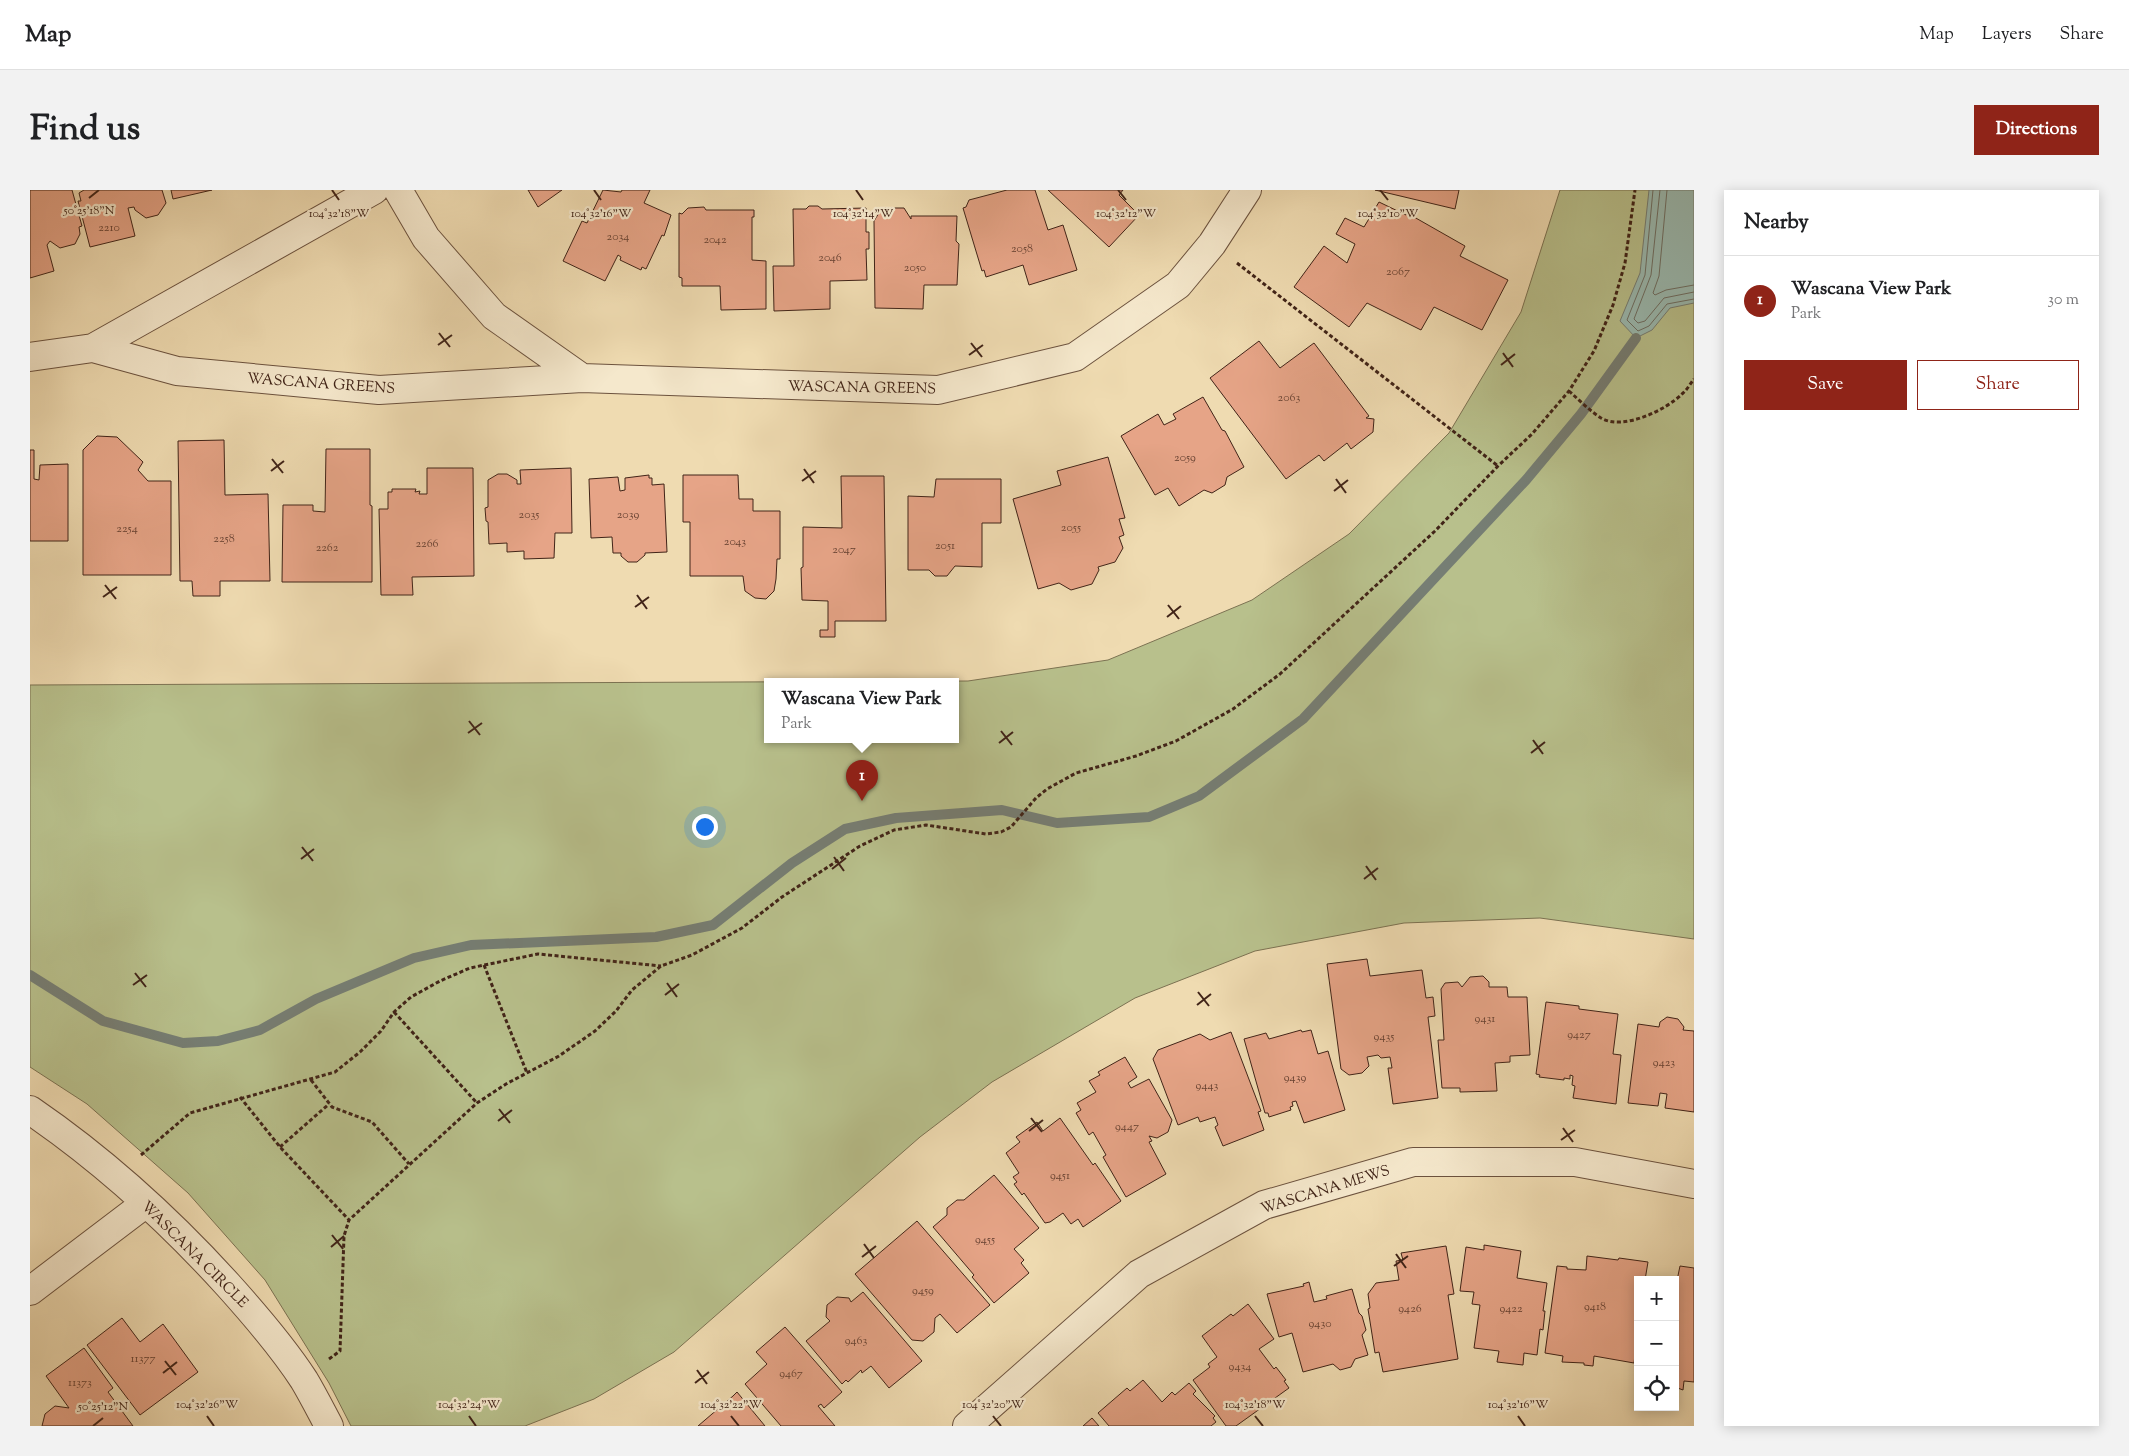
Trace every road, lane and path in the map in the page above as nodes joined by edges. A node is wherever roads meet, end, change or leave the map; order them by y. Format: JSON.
{"nodes":[{"id":1,"x":374,"y":190,"type":"edge"},
{"id":2,"x":398,"y":190,"type":"edge"},
{"id":3,"x":1247,"y":190,"type":"edge"},
{"id":4,"x":1635,"y":190,"type":"edge"},
{"id":5,"x":1212,"y":244,"type":"junction"},
{"id":6,"x":93,"y":348,"type":"junction"},
{"id":7,"x":30,"y":357,"type":"edge"},
{"id":8,"x":582,"y":378,"type":"junction"},
{"id":9,"x":1694,"y":379,"type":"edge"},
{"id":10,"x":1569,"y":391,"type":"junction"},
{"id":11,"x":1498,"y":466,"type":"junction"},
{"id":12,"x":484,"y":965,"type":"junction"},
{"id":13,"x":661,"y":966,"type":"junction"},
{"id":14,"x":394,"y":1012,"type":"junction"},
{"id":15,"x":527,"y":1073,"type":"junction"},
{"id":16,"x":311,"y":1080,"type":"junction"},
{"id":17,"x":240,"y":1097,"type":"junction"},
{"id":18,"x":477,"y":1102,"type":"junction"},
{"id":19,"x":329,"y":1104,"type":"junction"},
{"id":20,"x":30,"y":1110,"type":"edge"},
{"id":21,"x":280,"y":1147,"type":"junction"},
{"id":22,"x":409,"y":1164,"type":"junction"},
{"id":23,"x":116,"y":1176,"type":"junction"},
{"id":24,"x":1694,"y":1184,"type":"edge"},
{"id":25,"x":146,"y":1203,"type":"junction"},
{"id":26,"x":349,"y":1220,"type":"junction"},
{"id":27,"x":30,"y":1291,"type":"edge"},
{"id":28,"x":303,"y":1379,"type":"junction"},
{"id":29,"x":330,"y":1426,"type":"edge"},
{"id":30,"x":967,"y":1426,"type":"edge"}],
"edges":[{"from":1,"to":6,"type":"street","name":"WASCANA GREENS"},
{"from":2,"to":8,"type":"street"},
{"from":3,"to":5,"type":"street","name":"WASCANA GREENS"},
{"from":4,"to":10,"type":"path"},
{"from":5,"to":8,"type":"street","name":"WASCANA GREENS"},
{"from":5,"to":11,"type":"path"},
{"from":6,"to":7,"type":"street","name":"WASCANA GREENS"},
{"from":6,"to":8,"type":"street","name":"WASCANA GREENS"},
{"from":9,"to":10,"type":"path"},
{"from":10,"to":11,"type":"path"},
{"from":11,"to":13,"type":"path"},
{"from":12,"to":13,"type":"path"},
{"from":12,"to":14,"type":"path"},
{"from":12,"to":15,"type":"path"},
{"from":13,"to":15,"type":"path"},
{"from":14,"to":16,"type":"path"},
{"from":14,"to":18,"type":"path"},
{"from":15,"to":18,"type":"path"},
{"from":16,"to":17,"type":"path"},
{"from":16,"to":19,"type":"path"},
{"from":17,"to":21,"type":"path"},
{"from":17,"to":23,"type":"path"},
{"from":18,"to":22,"type":"path"},
{"from":19,"to":21,"type":"path"},
{"from":19,"to":22,"type":"path"},
{"from":20,"to":23,"type":"street","name":"WASCANA CIRCLE"},
{"from":21,"to":26,"type":"path"},
{"from":22,"to":26,"type":"path"},
{"from":23,"to":25,"type":"street","name":"WASCANA CIRCLE"},
{"from":24,"to":30,"type":"street","name":"WASCANA MEWS"},
{"from":25,"to":27,"type":"street"},
{"from":25,"to":28,"type":"street","name":"WASCANA CIRCLE"},
{"from":26,"to":28,"type":"path"},
{"from":28,"to":29,"type":"street","name":"WASCANA CIRCLE"}]}
